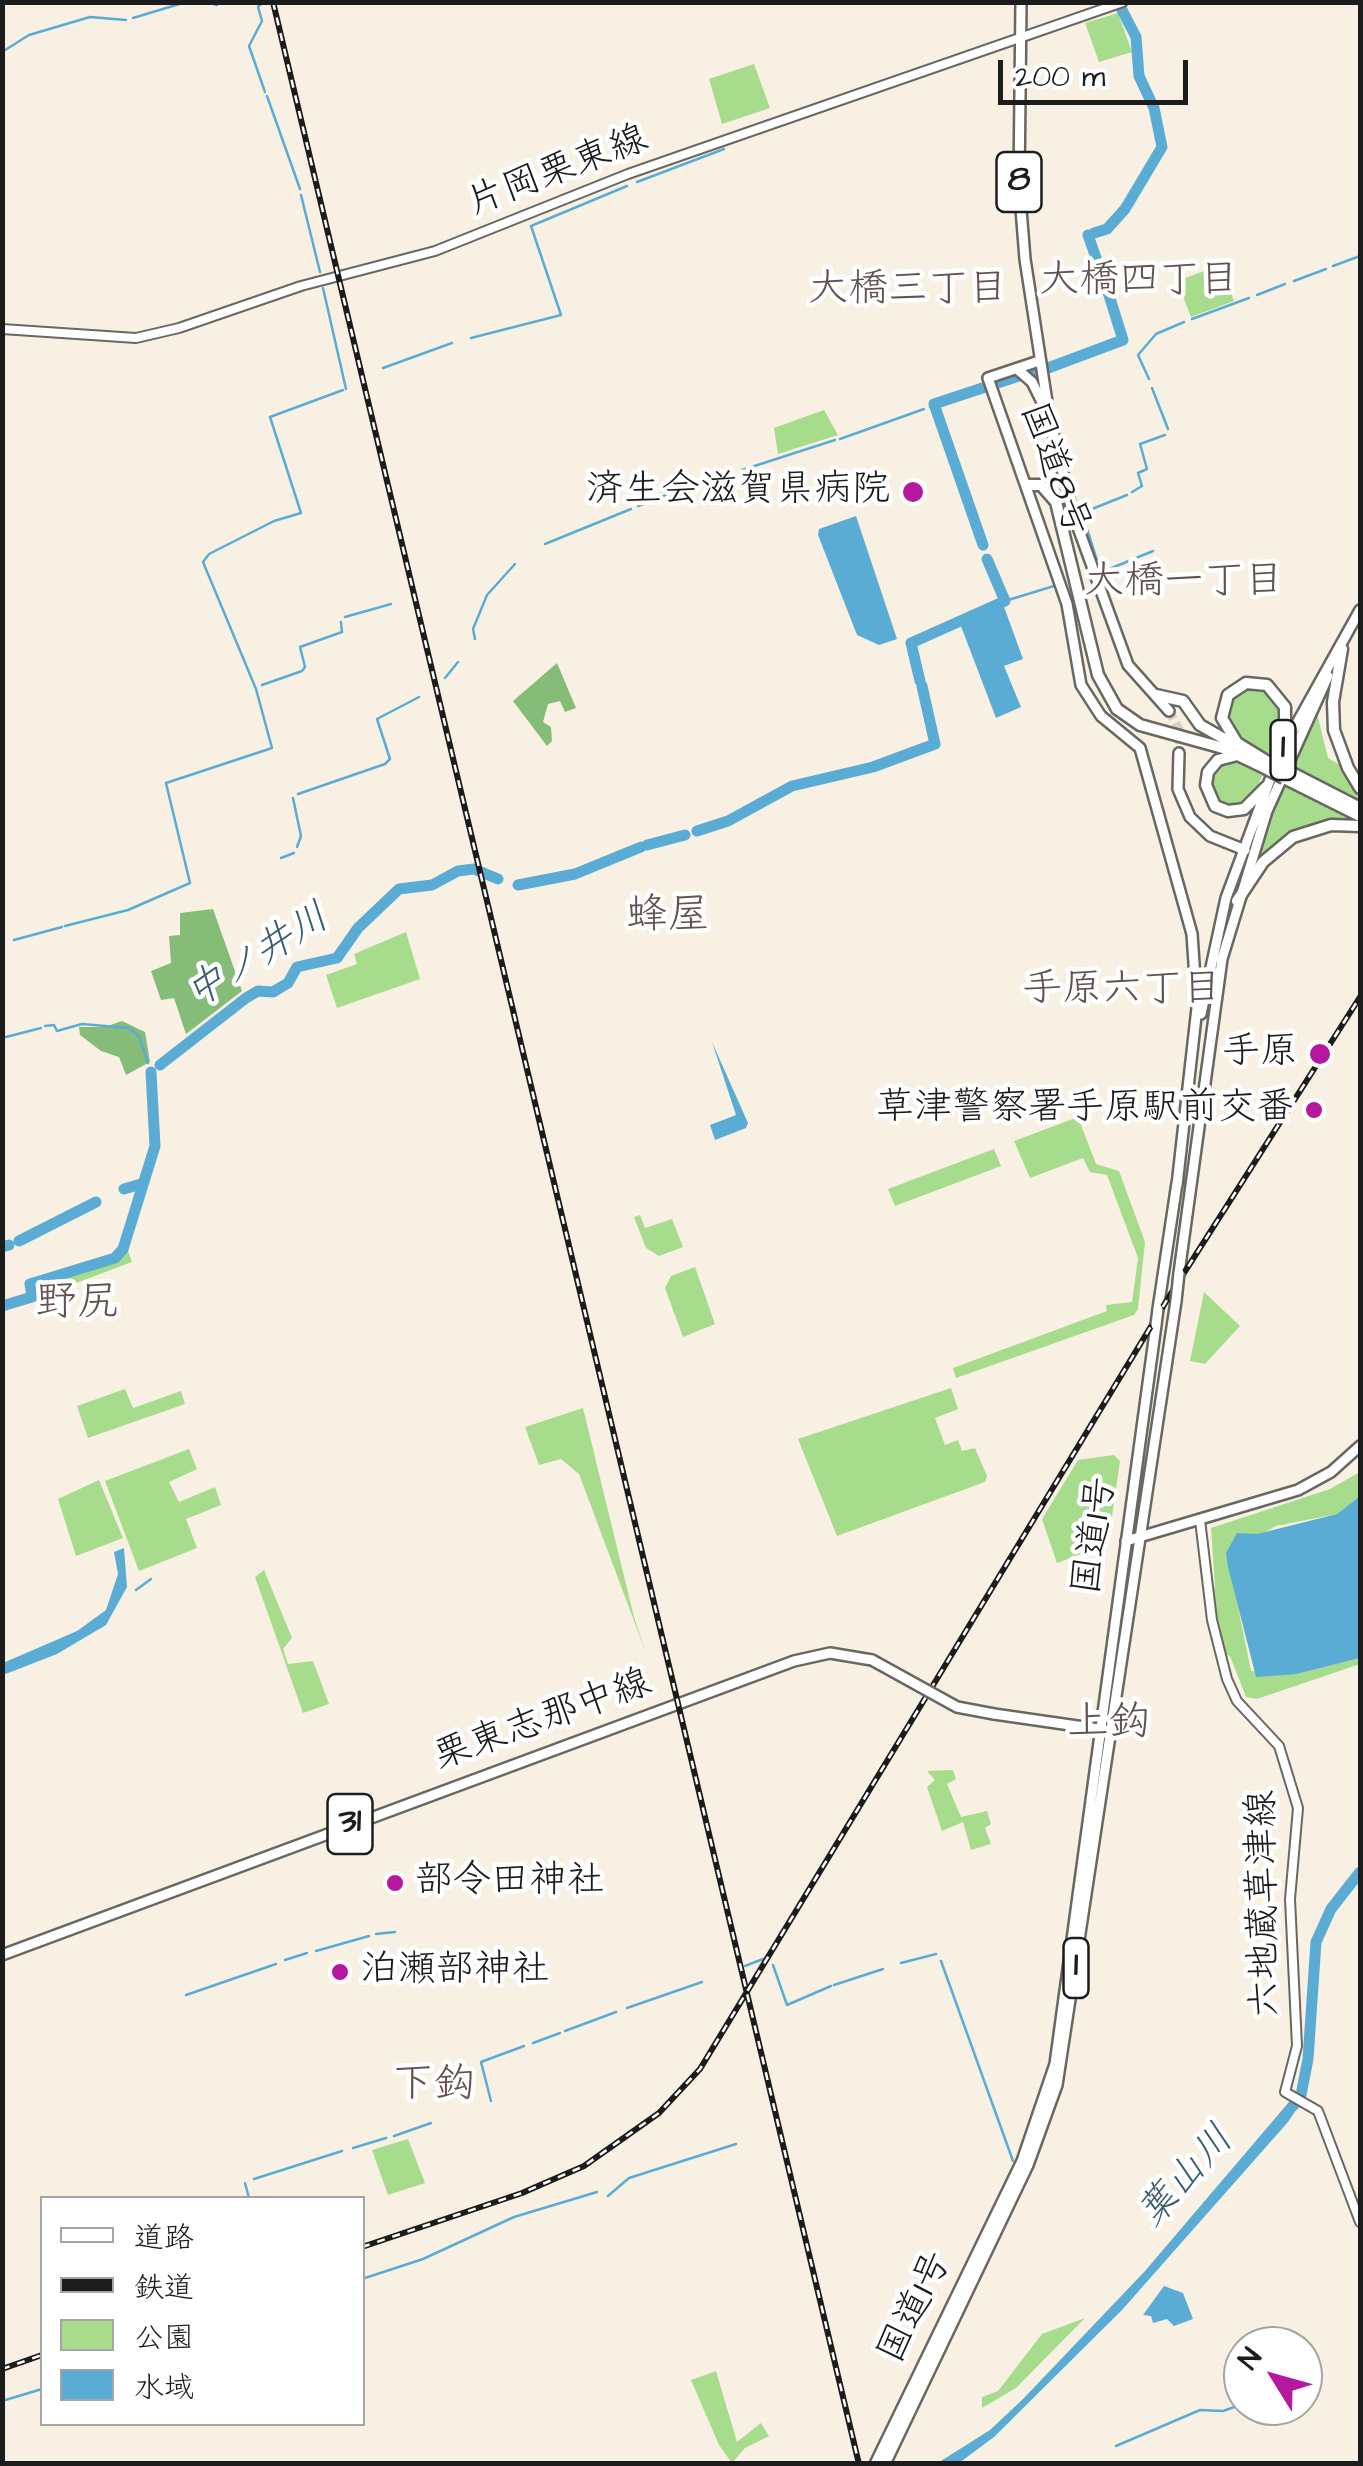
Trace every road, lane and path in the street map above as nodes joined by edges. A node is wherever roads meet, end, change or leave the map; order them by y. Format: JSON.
{"nodes":[{"id":1,"x":1021,"y":2,"type":"edge"},
{"id":2,"x":1123,"y":2,"type":"edge"},
{"id":3,"x":1020,"y":35,"type":"junction"},
{"id":4,"x":2,"y":329,"type":"edge"},
{"id":5,"x":1039,"y":362,"type":"junction"},
{"id":6,"x":1017,"y":368,"type":"junction"},
{"id":7,"x":1049,"y":415,"type":"junction"},
{"id":8,"x":1028,"y":485,"type":"junction"},
{"id":9,"x":1360,"y":610,"type":"edge"},
{"id":10,"x":1342,"y":650,"type":"junction"},
{"id":11,"x":1156,"y":696,"type":"junction"},
{"id":12,"x":1170,"y":711,"type":"tunnel mouth"},
{"id":13,"x":1179,"y":753,"type":"tunnel mouth"},
{"id":14,"x":1248,"y":755,"type":"junction"},
{"id":15,"x":1270,"y":764,"type":"junction"},
{"id":16,"x":1286,"y":775,"type":"junction"},
{"id":17,"x":1266,"y":787,"type":"junction"},
{"id":18,"x":1360,"y":788,"type":"edge"},
{"id":19,"x":1360,"y":808,"type":"edge"},
{"id":20,"x":1360,"y":816,"type":"edge"},
{"id":21,"x":1360,"y":826,"type":"edge"},
{"id":22,"x":1247,"y":851,"type":"junction"},
{"id":23,"x":1237,"y":901,"type":"junction"},
{"id":24,"x":1214,"y":1003,"type":"junction"},
{"id":25,"x":1199,"y":1010,"type":"junction"},
{"id":26,"x":1360,"y":1446,"type":"edge"},
{"id":27,"x":1200,"y":1520,"type":"junction"},
{"id":28,"x":1137,"y":1535,"type":"junction"},
{"id":29,"x":1126,"y":1541,"type":"junction"},
{"id":30,"x":1104,"y":1730,"type":"junction"},
{"id":31,"x":2,"y":1955,"type":"edge"},
{"id":32,"x":1360,"y":2222,"type":"edge"},
{"id":33,"x":875,"y":2464,"type":"edge"},
{"id":34,"x":884,"y":2464,"type":"edge"}],
"edges":[{"from":1,"to":3,"type":"main road","name":"国道8号","number":"8"},
{"from":2,"to":3,"type":"main road","name":"片岡栗東線"},
{"from":3,"to":4,"type":"main road","name":"片岡栗東線"},
{"from":3,"to":5,"type":"main road","name":"国道8号","number":"8"},
{"from":5,"to":6,"type":"main road","name":"国道8号"},
{"from":5,"to":7,"type":"main road","name":"国道8号","number":"8"},
{"from":6,"to":7,"type":"main road","number":"8"},
{"from":6,"to":8,"type":"main road","name":"国道8号"},
{"from":7,"to":11,"type":"main road","name":"国道8号","number":"8"},
{"from":8,"to":14,"type":"highway"},
{"from":8,"to":25,"type":"main road","name":"国道8号"},
{"from":9,"to":10,"type":"main road","name":"国道1号","number":"1"},
{"from":9,"to":15,"type":"main road","name":"国道1号","number":"1"},
{"from":10,"to":18,"type":"highway"},
{"from":10,"to":22,"type":"main road","name":"国道1号","number":"1"},
{"from":11,"to":12,"type":"main road","name":"国道8号","number":"8"},
{"from":11,"to":14,"type":"highway"},
{"from":13,"to":22,"type":"main road"},
{"from":14,"to":15,"type":"highway"},
{"from":14,"to":15,"type":"highway"},
{"from":14,"to":17,"type":"highway"},
{"from":15,"to":16,"type":"highway","bridge":true},
{"from":15,"to":17,"type":"main road","name":"国道1号","number":"1"},
{"from":16,"to":19,"type":"highway"},
{"from":16,"to":20,"type":"highway"},
{"from":17,"to":22,"type":"main road","name":"国道1号","number":"1"},
{"from":21,"to":23,"type":"highway"},
{"from":22,"to":23,"type":"main road","name":"国道1号","number":"1"},
{"from":22,"to":25,"type":"main road","name":"国道1号","number":"1"},
{"from":23,"to":24,"type":"main road","name":"国道1号","number":"1"},
{"from":24,"to":25,"type":"main road"},
{"from":24,"to":28,"type":"main road","name":"国道1号","number":"1","bridge":true},
{"from":25,"to":29,"type":"main road","name":"国道1号","number":"1","bridge":true},
{"from":26,"to":27,"type":"main road"},
{"from":27,"to":28,"type":"main road"},
{"from":27,"to":32,"type":"main road","name":"六地蔵草津線"},
{"from":28,"to":29,"type":"main road"},
{"from":28,"to":30,"type":"main road","name":"国道1号","number":"1"},
{"from":29,"to":30,"type":"main road","name":"国道1号","number":"1"},
{"from":30,"to":31,"type":"main road","name":"栗東志那中線","number":"31","bridge":true},
{"from":30,"to":33,"type":"main road","name":"国道1号","number":"1"},
{"from":30,"to":34,"type":"main road","name":"国道1号","number":"1"}]}
